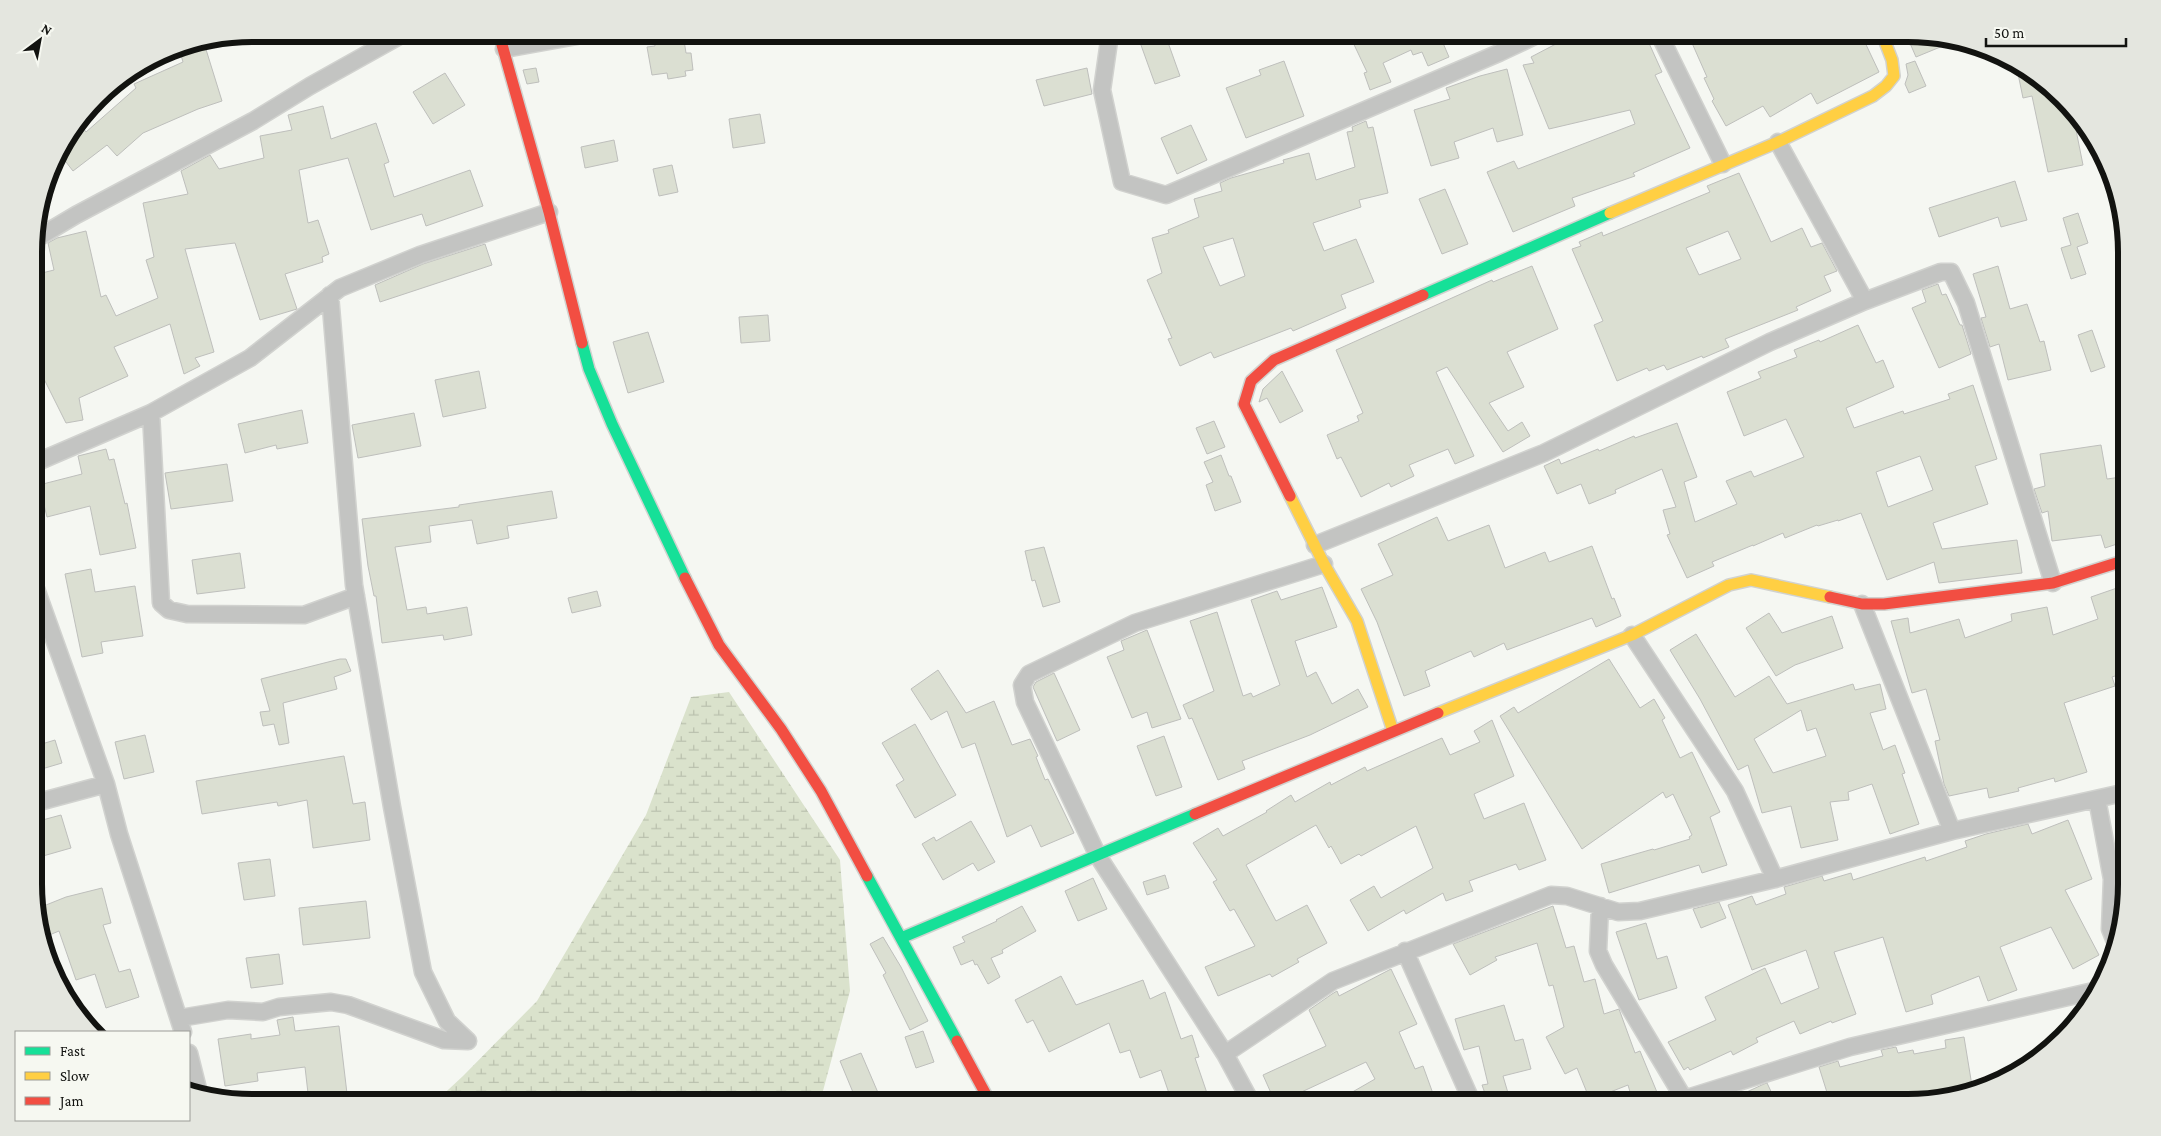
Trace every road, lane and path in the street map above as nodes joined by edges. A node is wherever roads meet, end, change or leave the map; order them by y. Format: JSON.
{"nodes":[{"id":1,"x":389,"y":42,"type":"edge"},
{"id":2,"x":502,"y":42,"type":"edge"},
{"id":3,"x":546,"y":42,"type":"edge"},
{"id":4,"x":1109,"y":42,"type":"edge"},
{"id":5,"x":1522,"y":42,"type":"edge"},
{"id":6,"x":1663,"y":42,"type":"edge"},
{"id":7,"x":1885,"y":42,"type":"edge"},
{"id":8,"x":504,"y":50,"type":"junction"},
{"id":9,"x":1778,"y":142,"type":"junction"},
{"id":10,"x":1723,"y":164,"type":"junction"},
{"id":11,"x":550,"y":212,"type":"junction"},
{"id":12,"x":43,"y":234,"type":"edge"},
{"id":13,"x":330,"y":295,"type":"junction"},
{"id":14,"x":1865,"y":301,"type":"junction"},
{"id":15,"x":151,"y":412,"type":"junction"},
{"id":16,"x":43,"y":459,"type":"edge"},
{"id":17,"x":1315,"y":545,"type":"junction"},
{"id":18,"x":2118,"y":563,"type":"edge"},
{"id":19,"x":1324,"y":564,"type":"junction"},
{"id":20,"x":2053,"y":583,"type":"junction"},
{"id":21,"x":356,"y":596,"type":"junction"},
{"id":22,"x":1862,"y":604,"type":"junction"},
{"id":23,"x":43,"y":629,"type":"edge"},
{"id":24,"x":1632,"y":635,"type":"junction"},
{"id":25,"x":1393,"y":731,"type":"junction"},
{"id":26,"x":106,"y":784,"type":"junction"},
{"id":27,"x":2118,"y":794,"type":"edge"},
{"id":28,"x":2096,"y":799,"type":"junction"},
{"id":29,"x":43,"y":801,"type":"edge"},
{"id":30,"x":1952,"y":831,"type":"junction"},
{"id":31,"x":1098,"y":856,"type":"junction"},
{"id":32,"x":1776,"y":879,"type":"junction"},
{"id":33,"x":1600,"y":906,"type":"junction"},
{"id":34,"x":2112,"y":934,"type":"edge"},
{"id":35,"x":901,"y":938,"type":"junction"},
{"id":36,"x":1405,"y":951,"type":"junction"},
{"id":37,"x":2087,"y":992,"type":"edge"},
{"id":38,"x":182,"y":1025,"type":"edge"},
{"id":39,"x":1225,"y":1054,"type":"junction"},
{"id":40,"x":190,"y":1057,"type":"edge"},
{"id":41,"x":197,"y":1086,"type":"edge"},
{"id":42,"x":986,"y":1094,"type":"edge"},
{"id":43,"x":1247,"y":1094,"type":"edge"},
{"id":44,"x":1468,"y":1094,"type":"edge"},
{"id":45,"x":1681,"y":1094,"type":"edge"},
{"id":46,"x":1704,"y":1094,"type":"edge"}],
"edges":[{"from":1,"to":12,"type":"street"},
{"from":2,"to":8,"type":"street"},
{"from":3,"to":8,"type":"street"},
{"from":4,"to":5,"type":"street"},
{"from":6,"to":10,"type":"street"},
{"from":7,"to":9,"type":"street"},
{"from":8,"to":11,"type":"street"},
{"from":9,"to":10,"type":"street"},
{"from":9,"to":14,"type":"street"},
{"from":10,"to":17,"type":"street"},
{"from":11,"to":13,"type":"street"},
{"from":11,"to":35,"type":"street"},
{"from":13,"to":15,"type":"street"},
{"from":13,"to":21,"type":"street"},
{"from":14,"to":17,"type":"street"},
{"from":14,"to":20,"type":"street"},
{"from":15,"to":16,"type":"street"},
{"from":15,"to":21,"type":"street"},
{"from":17,"to":19,"type":"street"},
{"from":18,"to":20,"type":"street"},
{"from":19,"to":25,"type":"street"},
{"from":19,"to":31,"type":"street"},
{"from":20,"to":22,"type":"street"},
{"from":21,"to":38,"type":"street"},
{"from":22,"to":24,"type":"street"},
{"from":22,"to":30,"type":"street"},
{"from":23,"to":26,"type":"street"},
{"from":24,"to":25,"type":"street"},
{"from":24,"to":32,"type":"street"},
{"from":25,"to":31,"type":"street"},
{"from":26,"to":29,"type":"street"},
{"from":26,"to":38,"type":"street"},
{"from":27,"to":28,"type":"street"},
{"from":28,"to":30,"type":"street"},
{"from":28,"to":34,"type":"street"},
{"from":30,"to":32,"type":"street"},
{"from":31,"to":35,"type":"street"},
{"from":31,"to":39,"type":"street"},
{"from":32,"to":33,"type":"street"},
{"from":33,"to":36,"type":"street"},
{"from":33,"to":45,"type":"street"},
{"from":35,"to":42,"type":"street"},
{"from":36,"to":39,"type":"street"},
{"from":36,"to":44,"type":"street"},
{"from":37,"to":46,"type":"street"},
{"from":39,"to":43,"type":"street"},
{"from":40,"to":41,"type":"street"}]}
